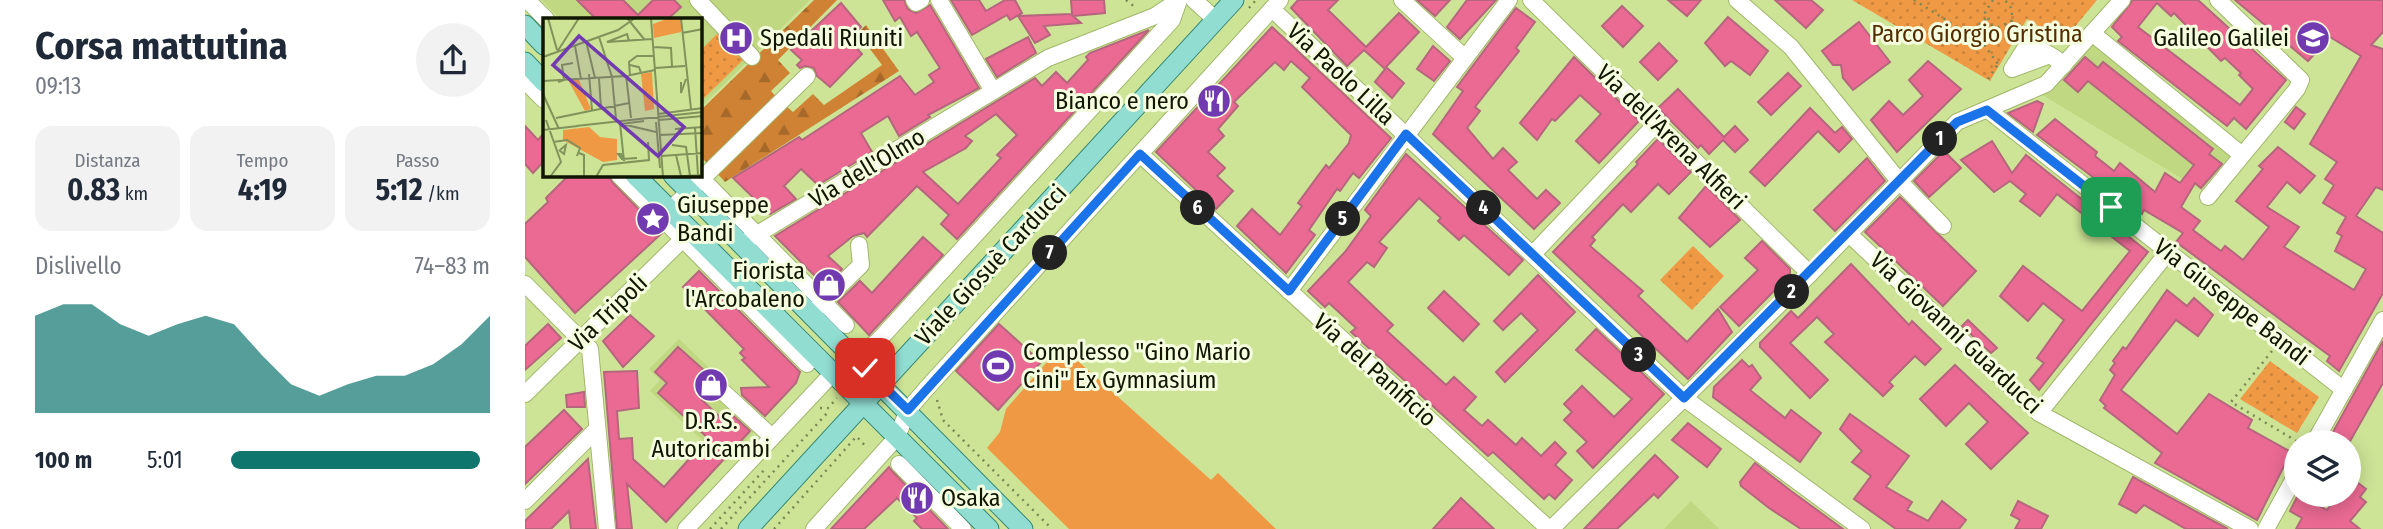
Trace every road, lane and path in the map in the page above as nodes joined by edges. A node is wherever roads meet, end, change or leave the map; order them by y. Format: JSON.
{"nodes":[{"id":1,"x":527,"y":0,"type":"edge"},
{"id":2,"x":698,"y":0,"type":"edge"},
{"id":3,"x":914,"y":0,"type":"edge"},
{"id":4,"x":921,"y":0,"type":"edge"},
{"id":5,"x":939,"y":0,"type":"edge"},
{"id":6,"x":1179,"y":0,"type":"edge"},
{"id":7,"x":1193,"y":0,"type":"edge"},
{"id":8,"x":1234,"y":0,"type":"edge"},
{"id":9,"x":1402,"y":0,"type":"edge"},
{"id":10,"x":1509,"y":0,"type":"edge"},
{"id":11,"x":1531,"y":0,"type":"edge"},
{"id":12,"x":1737,"y":0,"type":"edge"},
{"id":13,"x":1915,"y":0,"type":"edge"},
{"id":14,"x":1993,"y":0,"type":"edge"},
{"id":15,"x":2004,"y":0,"type":"edge"},
{"id":16,"x":2122,"y":0,"type":"edge"},
{"id":17,"x":2218,"y":0,"type":"edge"},
{"id":18,"x":1276,"y":5,"type":"edge"},
{"id":19,"x":545,"y":18,"type":"edge"},
{"id":20,"x":706,"y":19,"type":"edge"},
{"id":21,"x":1986,"y":19,"type":"junction"},
{"id":22,"x":1216,"y":20,"type":"junction"},
{"id":23,"x":525,"y":25,"type":"edge"},
{"id":24,"x":1966,"y":33,"type":"junction"},
{"id":25,"x":2092,"y":33,"type":"junction"},
{"id":26,"x":543,"y":44,"type":"edge"},
{"id":27,"x":2050,"y":55,"type":"dead end"},
{"id":28,"x":752,"y":57,"type":"dead end"},
{"id":29,"x":1465,"y":58,"type":"junction"},
{"id":30,"x":525,"y":62,"type":"edge"},
{"id":31,"x":2064,"y":65,"type":"junction"},
{"id":32,"x":807,"y":76,"type":"dead end"},
{"id":33,"x":1987,"y":79,"type":"dead end"},
{"id":34,"x":525,"y":81,"type":"edge"},
{"id":35,"x":543,"y":81,"type":"edge"},
{"id":36,"x":993,"y":90,"type":"junction"},
{"id":37,"x":543,"y":99,"type":"edge"},
{"id":38,"x":1987,"y":110,"type":"junction"},
{"id":39,"x":1657,"y":122,"type":"junction"},
{"id":40,"x":1406,"y":134,"type":"junction"},
{"id":41,"x":1140,"y":154,"type":"junction"},
{"id":42,"x":2242,"y":155,"type":"junction"},
{"id":43,"x":702,"y":176,"type":"edge"},
{"id":44,"x":621,"y":177,"type":"edge"},
{"id":45,"x":637,"y":177,"type":"edge"},
{"id":46,"x":1899,"y":181,"type":"junction"},
{"id":47,"x":696,"y":182,"type":"edge"},
{"id":48,"x":2208,"y":197,"type":"dead end"},
{"id":49,"x":670,"y":210,"type":"junction"},
{"id":50,"x":1943,"y":226,"type":"dead end"},
{"id":51,"x":1849,"y":233,"type":"junction"},
{"id":52,"x":687,"y":235,"type":"junction"},
{"id":53,"x":749,"y":239,"type":"junction"},
{"id":54,"x":859,"y":245,"type":"dead end"},
{"id":55,"x":2168,"y":252,"type":"junction"},
{"id":56,"x":1533,"y":254,"type":"junction"},
{"id":57,"x":1809,"y":274,"type":"junction"},
{"id":58,"x":525,"y":284,"type":"edge"},
{"id":59,"x":1289,"y":291,"type":"junction"},
{"id":60,"x":817,"y":308,"type":"junction"},
{"id":61,"x":2383,"y":320,"type":"edge"},
{"id":62,"x":846,"y":325,"type":"dead end"},
{"id":63,"x":581,"y":340,"type":"junction"},
{"id":64,"x":2281,"y":341,"type":"junction"},
{"id":65,"x":849,"y":352,"type":"junction"},
{"id":66,"x":807,"y":364,"type":"dead end"},
{"id":67,"x":832,"y":373,"type":"junction"},
{"id":68,"x":882,"y":384,"type":"junction"},
{"id":69,"x":721,"y":390,"type":"dead end"},
{"id":70,"x":2344,"y":390,"type":"junction"},
{"id":71,"x":525,"y":394,"type":"edge"},
{"id":72,"x":1684,"y":398,"type":"junction"},
{"id":73,"x":936,"y":400,"type":"dead end"},
{"id":74,"x":863,"y":404,"type":"junction"},
{"id":75,"x":820,"y":408,"type":"dead end"},
{"id":76,"x":908,"y":410,"type":"junction"},
{"id":77,"x":2044,"y":421,"type":"junction"},
{"id":78,"x":597,"y":429,"type":"junction"},
{"id":79,"x":2321,"y":430,"type":"edge"},
{"id":80,"x":2284,"y":434,"type":"edge"},
{"id":81,"x":772,"y":437,"type":"junction"},
{"id":82,"x":897,"y":438,"type":"junction"},
{"id":83,"x":868,"y":452,"type":"dead end"},
{"id":84,"x":775,"y":459,"type":"dead end"},
{"id":85,"x":899,"y":464,"type":"dead end"},
{"id":86,"x":2284,"y":497,"type":"edge"},
{"id":87,"x":525,"y":501,"type":"edge"},
{"id":88,"x":1553,"y":528,"type":"edge"},
{"id":89,"x":607,"y":529,"type":"edge"},
{"id":90,"x":686,"y":529,"type":"edge"},
{"id":91,"x":710,"y":529,"type":"edge"},
{"id":92,"x":721,"y":529,"type":"edge"},
{"id":93,"x":748,"y":529,"type":"edge"},
{"id":94,"x":774,"y":529,"type":"edge"},
{"id":95,"x":814,"y":529,"type":"edge"},
{"id":96,"x":963,"y":529,"type":"edge"},
{"id":97,"x":989,"y":529,"type":"edge"},
{"id":98,"x":1023,"y":529,"type":"edge"},
{"id":99,"x":1052,"y":529,"type":"edge"},
{"id":100,"x":1862,"y":529,"type":"edge"},
{"id":101,"x":2250,"y":529,"type":"edge"},
{"id":102,"x":2266,"y":529,"type":"edge"}],
"edges":[{"from":1,"to":19,"type":"street"},
{"from":2,"to":20,"type":"street"},
{"from":3,"to":4,"type":"street"},
{"from":5,"to":36,"type":"street"},
{"from":6,"to":36,"type":"street","name":"Via dell'Olmo"},
{"from":6,"to":65,"type":"street","name":"Viale Giosuè Carducci"},
{"from":7,"to":22,"type":"street"},
{"from":8,"to":22,"type":"main road","name":"Viale Giosuè Carducci"},
{"from":9,"to":29,"type":"street"},
{"from":10,"to":29,"type":"street"},
{"from":11,"to":39,"type":"street","name":"Via dell'Arena Alfieri"},
{"from":12,"to":46,"type":"street"},
{"from":13,"to":24,"type":"path"},
{"from":14,"to":21,"type":"path"},
{"from":15,"to":21,"type":"path"},
{"from":16,"to":25,"type":"street"},
{"from":17,"to":42,"type":"street"},
{"from":18,"to":40,"type":"street","name":"Via Paolo Lilla"},
{"from":18,"to":41,"type":"street","name":"Viale Giosuè Carducci"},
{"from":20,"to":28,"type":"street"},
{"from":21,"to":24,"type":"path"},
{"from":22,"to":68,"type":"main road","name":"Viale Giosuè Carducci"},
{"from":23,"to":26,"type":"main road"},
{"from":24,"to":33,"type":"path"},
{"from":25,"to":31,"type":"street"},
{"from":25,"to":42,"type":"street"},
{"from":27,"to":31,"type":"street"},
{"from":29,"to":40,"type":"street"},
{"from":30,"to":35,"type":"main road"},
{"from":31,"to":38,"type":"street"},
{"from":32,"to":43,"type":"street"},
{"from":34,"to":37,"type":"street"},
{"from":36,"to":53,"type":"street","name":"Via dell'Olmo"},
{"from":38,"to":46,"type":"street"},
{"from":38,"to":55,"type":"street","name":"Via Giuseppe Bandi"},
{"from":39,"to":56,"type":"street"},
{"from":39,"to":57,"type":"street","name":"Via dell'Arena Alfieri"},
{"from":40,"to":56,"type":"street","name":"Via Paolo Lilla"},
{"from":40,"to":59,"type":"street"},
{"from":41,"to":59,"type":"street","name":"Via del Panificio"},
{"from":41,"to":76,"type":"street","name":"Viale Giosuè Carducci"},
{"from":42,"to":48,"type":"street"},
{"from":44,"to":52,"type":"street"},
{"from":45,"to":49,"type":"main road"},
{"from":46,"to":50,"type":"street"},
{"from":46,"to":51,"type":"street"},
{"from":47,"to":49,"type":"street"},
{"from":47,"to":53,"type":"main road"},
{"from":49,"to":52,"type":"main road"},
{"from":51,"to":57,"type":"street"},
{"from":51,"to":77,"type":"street","name":"Via Giovanni Guarducci"},
{"from":52,"to":63,"type":"street","name":"Via Tripoli"},
{"from":52,"to":66,"type":"street"},
{"from":52,"to":67,"type":"main road"},
{"from":53,"to":60,"type":"main road"},
{"from":54,"to":60,"type":"street"},
{"from":55,"to":64,"type":"street","name":"Via Giuseppe Bandi"},
{"from":55,"to":77,"type":"street"},
{"from":56,"to":72,"type":"street","name":"Via Paolo Lilla"},
{"from":57,"to":72,"type":"street"},
{"from":58,"to":63,"type":"street"},
{"from":59,"to":88,"type":"street","name":"Via del Panificio"},
{"from":60,"to":62,"type":"street"},
{"from":60,"to":65,"type":"main road"},
{"from":61,"to":70,"type":"street"},
{"from":63,"to":71,"type":"street","name":"Via Tripoli"},
{"from":63,"to":78,"type":"street"},
{"from":64,"to":70,"type":"street","name":"Via Giuseppe Bandi"},
{"from":64,"to":80,"type":"path"},
{"from":65,"to":67,"type":"street","name":"Viale Giosuè Carducci"},
{"from":65,"to":68,"type":"main road"},
{"from":67,"to":74,"type":"main road"},
{"from":67,"to":81,"type":"street","name":"Viale Giosuè Carducci"},
{"from":68,"to":74,"type":"main road","name":"Viale Giosuè Carducci"},
{"from":68,"to":76,"type":"main road"},
{"from":69,"to":81,"type":"street"},
{"from":70,"to":79,"type":"street"},
{"from":72,"to":88,"type":"street"},
{"from":72,"to":100,"type":"street","name":"Via Paolo Lilla"},
{"from":73,"to":99,"type":"path"},
{"from":74,"to":82,"type":"main road"},
{"from":74,"to":93,"type":"main road","name":"Viale Giosuè Carducci"},
{"from":75,"to":92,"type":"path"},
{"from":76,"to":82,"type":"street","name":"Viale Giosuè Carducci"},
{"from":76,"to":98,"type":"main road"},
{"from":77,"to":101,"type":"street","name":"Via Giovanni Guarducci"},
{"from":78,"to":87,"type":"street"},
{"from":78,"to":89,"type":"street"},
{"from":81,"to":90,"type":"street","name":"Viale Giosuè Carducci"},
{"from":82,"to":95,"type":"street","name":"Viale Giosuè Carducci"},
{"from":82,"to":97,"type":"main road"},
{"from":83,"to":94,"type":"path"},
{"from":84,"to":91,"type":"path"},
{"from":85,"to":96,"type":"street"},
{"from":86,"to":102,"type":"street"}]}
